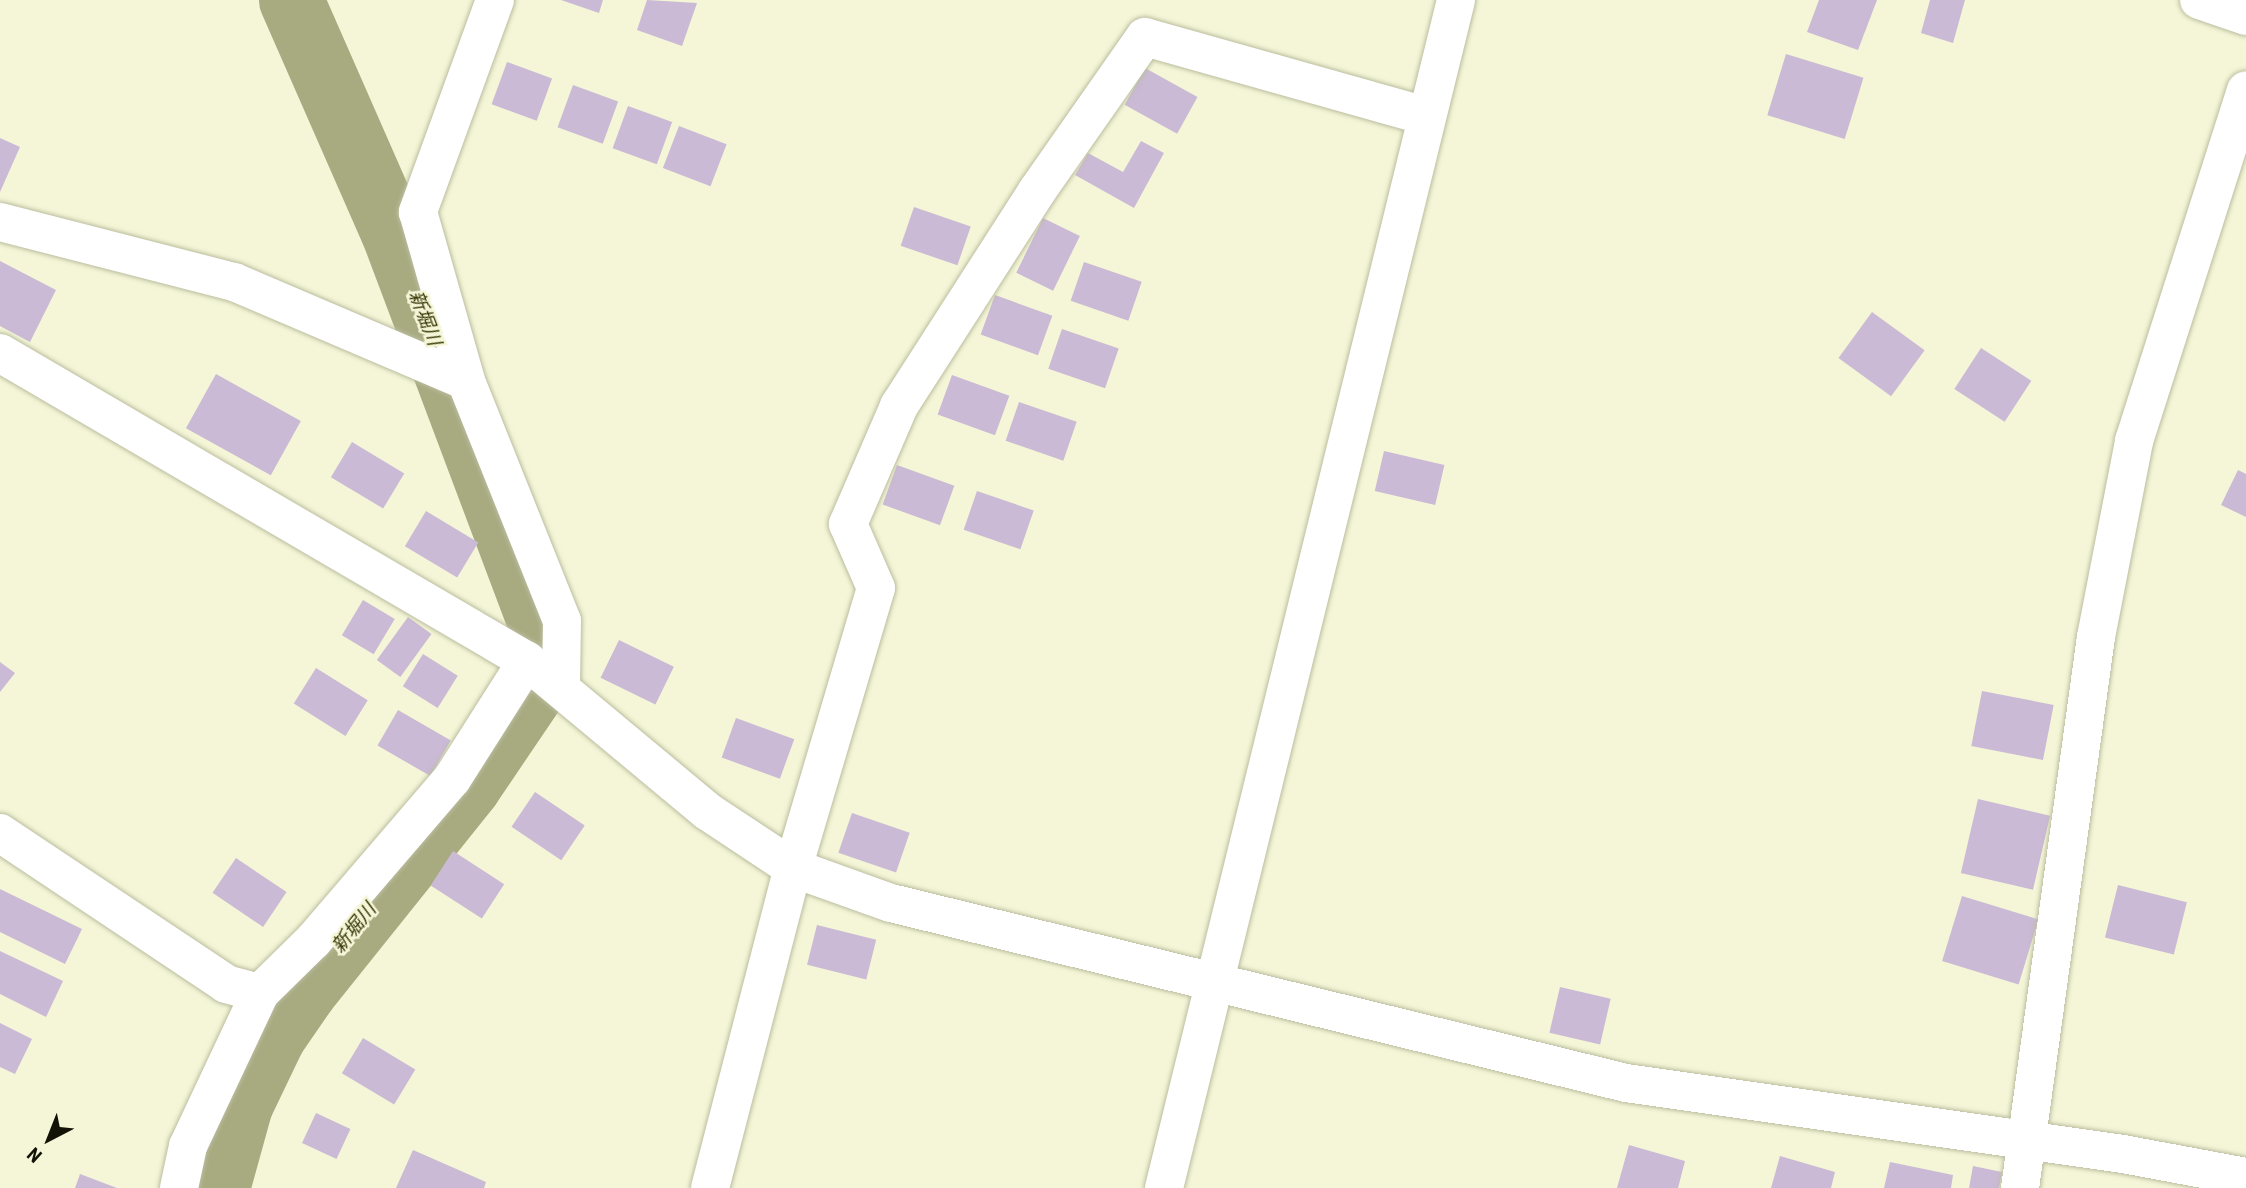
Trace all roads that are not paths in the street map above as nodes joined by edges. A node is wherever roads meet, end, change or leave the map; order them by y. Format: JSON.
{"nodes":[{"id":1,"x":495,"y":0,"type":"edge"},
{"id":2,"x":1456,"y":0,"type":"edge"},
{"id":3,"x":2199,"y":0,"type":"edge"},
{"id":4,"x":2246,"y":16,"type":"edge"},
{"id":5,"x":2246,"y":90,"type":"edge"},
{"id":6,"x":1426,"y":116,"type":"junction"},
{"id":7,"x":0,"y":222,"type":"edge"},
{"id":8,"x":0,"y":353,"type":"edge"},
{"id":9,"x":465,"y":380,"type":"junction"},
{"id":10,"x":527,"y":661,"type":"junction"},
{"id":11,"x":561,"y":687,"type":"junction"},
{"id":12,"x":0,"y":833,"type":"edge"},
{"id":13,"x":793,"y":868,"type":"junction"},
{"id":14,"x":1214,"y":986,"type":"junction"},
{"id":15,"x":260,"y":993,"type":"junction"},
{"id":16,"x":2026,"y":1140,"type":"junction"},
{"id":17,"x":2246,"y":1177,"type":"edge"},
{"id":18,"x":178,"y":1188,"type":"edge"},
{"id":19,"x":710,"y":1188,"type":"edge"},
{"id":20,"x":1164,"y":1188,"type":"edge"},
{"id":21,"x":2020,"y":1188,"type":"edge"}],
"edges":[{"from":1,"to":9,"type":"street"},
{"from":2,"to":6,"type":"street"},
{"from":3,"to":4,"type":"street"},
{"from":5,"to":16,"type":"street"},
{"from":6,"to":13,"type":"street"},
{"from":6,"to":14,"type":"street"},
{"from":7,"to":9,"type":"street"},
{"from":8,"to":10,"type":"street"},
{"from":9,"to":11,"type":"street"},
{"from":10,"to":11,"type":"street"},
{"from":10,"to":15,"type":"street"},
{"from":11,"to":13,"type":"street"},
{"from":12,"to":15,"type":"street"},
{"from":13,"to":14,"type":"street"},
{"from":13,"to":19,"type":"street"},
{"from":14,"to":16,"type":"street"},
{"from":14,"to":20,"type":"street"},
{"from":15,"to":18,"type":"street"},
{"from":16,"to":17,"type":"street"},
{"from":16,"to":21,"type":"street"}]}
